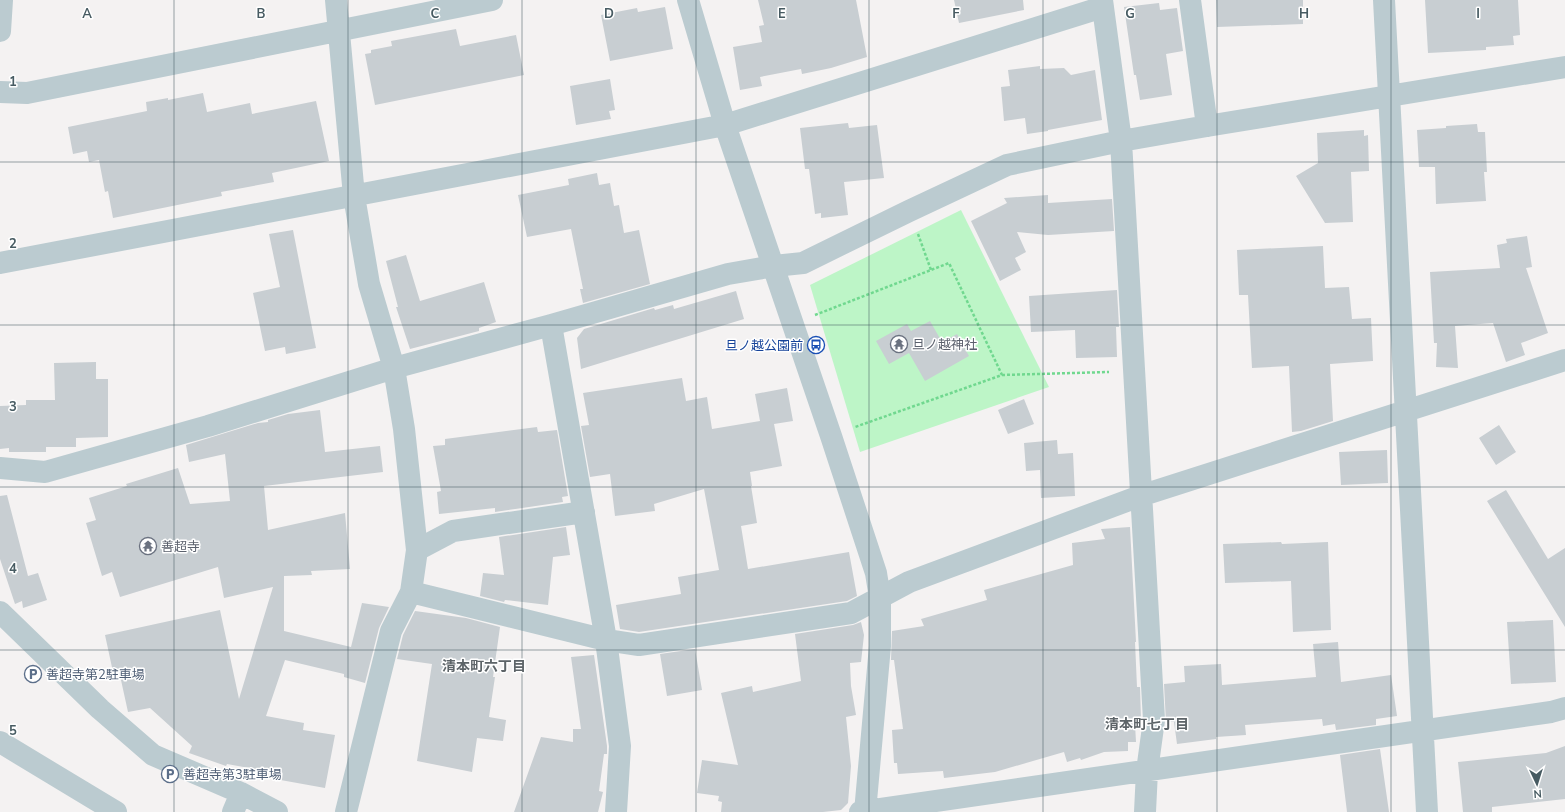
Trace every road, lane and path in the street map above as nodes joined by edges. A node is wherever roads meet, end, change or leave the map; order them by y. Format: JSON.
{"nodes":[{"id":1,"x":2,"y":0,"type":"edge"},
{"id":2,"x":336,"y":0,"type":"edge"},
{"id":3,"x":492,"y":0,"type":"edge"},
{"id":4,"x":688,"y":0,"type":"edge"},
{"id":5,"x":1190,"y":0,"type":"edge"},
{"id":6,"x":1384,"y":0,"type":"edge"},
{"id":7,"x":1102,"y":4,"type":"edge"},
{"id":8,"x":339,"y":30,"type":"junction"},
{"id":9,"x":0,"y":31,"type":"edge"},
{"id":10,"x":1565,"y":67,"type":"edge"},
{"id":11,"x":0,"y":92,"type":"edge"},
{"id":12,"x":1389,"y":96,"type":"junction"},
{"id":13,"x":725,"y":125,"type":"junction"},
{"id":14,"x":1207,"y":126,"type":"junction"},
{"id":15,"x":1121,"y":141,"type":"junction"},
{"id":16,"x":354,"y":196,"type":"junction"},
{"id":17,"x":909,"y":211,"type":"junction"},
{"id":18,"x":0,"y":263,"type":"edge"},
{"id":19,"x":774,"y":266,"type":"junction"},
{"id":20,"x":931,"y":271,"type":"junction"},
{"id":21,"x":792,"y":323,"type":"junction"},
{"id":22,"x":551,"y":325,"type":"junction"},
{"id":23,"x":1565,"y":360,"type":"edge"},
{"id":24,"x":394,"y":368,"type":"junction"},
{"id":25,"x":1133,"y":372,"type":"junction"},
{"id":26,"x":1002,"y":375,"type":"junction"},
{"id":27,"x":1405,"y":411,"type":"junction"},
{"id":28,"x":831,"y":436,"type":"junction"},
{"id":29,"x":0,"y":468,"type":"edge"},
{"id":30,"x":1140,"y":496,"type":"junction"},
{"id":31,"x":584,"y":512,"type":"junction"},
{"id":32,"x":417,"y":550,"type":"junction"},
{"id":33,"x":411,"y":592,"type":"junction"},
{"id":34,"x":880,"y":598,"type":"junction"},
{"id":35,"x":0,"y":612,"type":"edge"},
{"id":36,"x":606,"y":640,"type":"junction"},
{"id":37,"x":1565,"y":708,"type":"edge"},
{"id":38,"x":1422,"y":730,"type":"junction"},
{"id":39,"x":0,"y":742,"type":"edge"},
{"id":40,"x":1147,"y":771,"type":"junction"},
{"id":41,"x":237,"y":802,"type":"edge"},
{"id":42,"x":110,"y":810,"type":"edge"},
{"id":43,"x":620,"y":811,"type":"edge"},
{"id":44,"x":864,"y":811,"type":"edge"},
{"id":45,"x":277,"y":812,"type":"edge"},
{"id":46,"x":346,"y":812,"type":"edge"},
{"id":47,"x":1145,"y":812,"type":"edge"},
{"id":48,"x":1427,"y":812,"type":"edge"}],
"edges":[{"from":1,"to":9,"type":"street"},
{"from":2,"to":8,"type":"street"},
{"from":3,"to":8,"type":"street"},
{"from":4,"to":13,"type":"street"},
{"from":5,"to":14,"type":"street"},
{"from":6,"to":12,"type":"street"},
{"from":7,"to":13,"type":"street"},
{"from":7,"to":15,"type":"street"},
{"from":8,"to":11,"type":"street"},
{"from":8,"to":16,"type":"street"},
{"from":10,"to":12,"type":"street"},
{"from":12,"to":14,"type":"street"},
{"from":12,"to":27,"type":"street"},
{"from":13,"to":16,"type":"street"},
{"from":13,"to":19,"type":"street"},
{"from":14,"to":15,"type":"street"},
{"from":15,"to":17,"type":"street"},
{"from":15,"to":25,"type":"street"},
{"from":16,"to":18,"type":"street"},
{"from":16,"to":24,"type":"street"},
{"from":17,"to":19,"type":"street"},
{"from":17,"to":20,"type":"path"},
{"from":19,"to":21,"type":"street"},
{"from":19,"to":22,"type":"street"},
{"from":20,"to":21,"type":"path"},
{"from":20,"to":26,"type":"path"},
{"from":21,"to":28,"type":"street"},
{"from":22,"to":24,"type":"street"},
{"from":22,"to":31,"type":"street"},
{"from":23,"to":27,"type":"street"},
{"from":24,"to":29,"type":"street"},
{"from":24,"to":32,"type":"street"},
{"from":25,"to":26,"type":"path"},
{"from":25,"to":30,"type":"street"},
{"from":26,"to":28,"type":"path"},
{"from":27,"to":30,"type":"street"},
{"from":27,"to":38,"type":"street"},
{"from":28,"to":34,"type":"street"},
{"from":30,"to":34,"type":"street"},
{"from":30,"to":40,"type":"street"},
{"from":31,"to":32,"type":"street"},
{"from":31,"to":36,"type":"street"},
{"from":32,"to":33,"type":"street"},
{"from":33,"to":36,"type":"street"},
{"from":33,"to":46,"type":"street"},
{"from":34,"to":36,"type":"street"},
{"from":34,"to":44,"type":"street"},
{"from":35,"to":41,"type":"street"},
{"from":36,"to":43,"type":"street"},
{"from":37,"to":38,"type":"street"},
{"from":38,"to":40,"type":"street"},
{"from":38,"to":48,"type":"street"},
{"from":39,"to":42,"type":"street"},
{"from":40,"to":44,"type":"street"},
{"from":40,"to":47,"type":"street"},
{"from":41,"to":45,"type":"street"}]}
